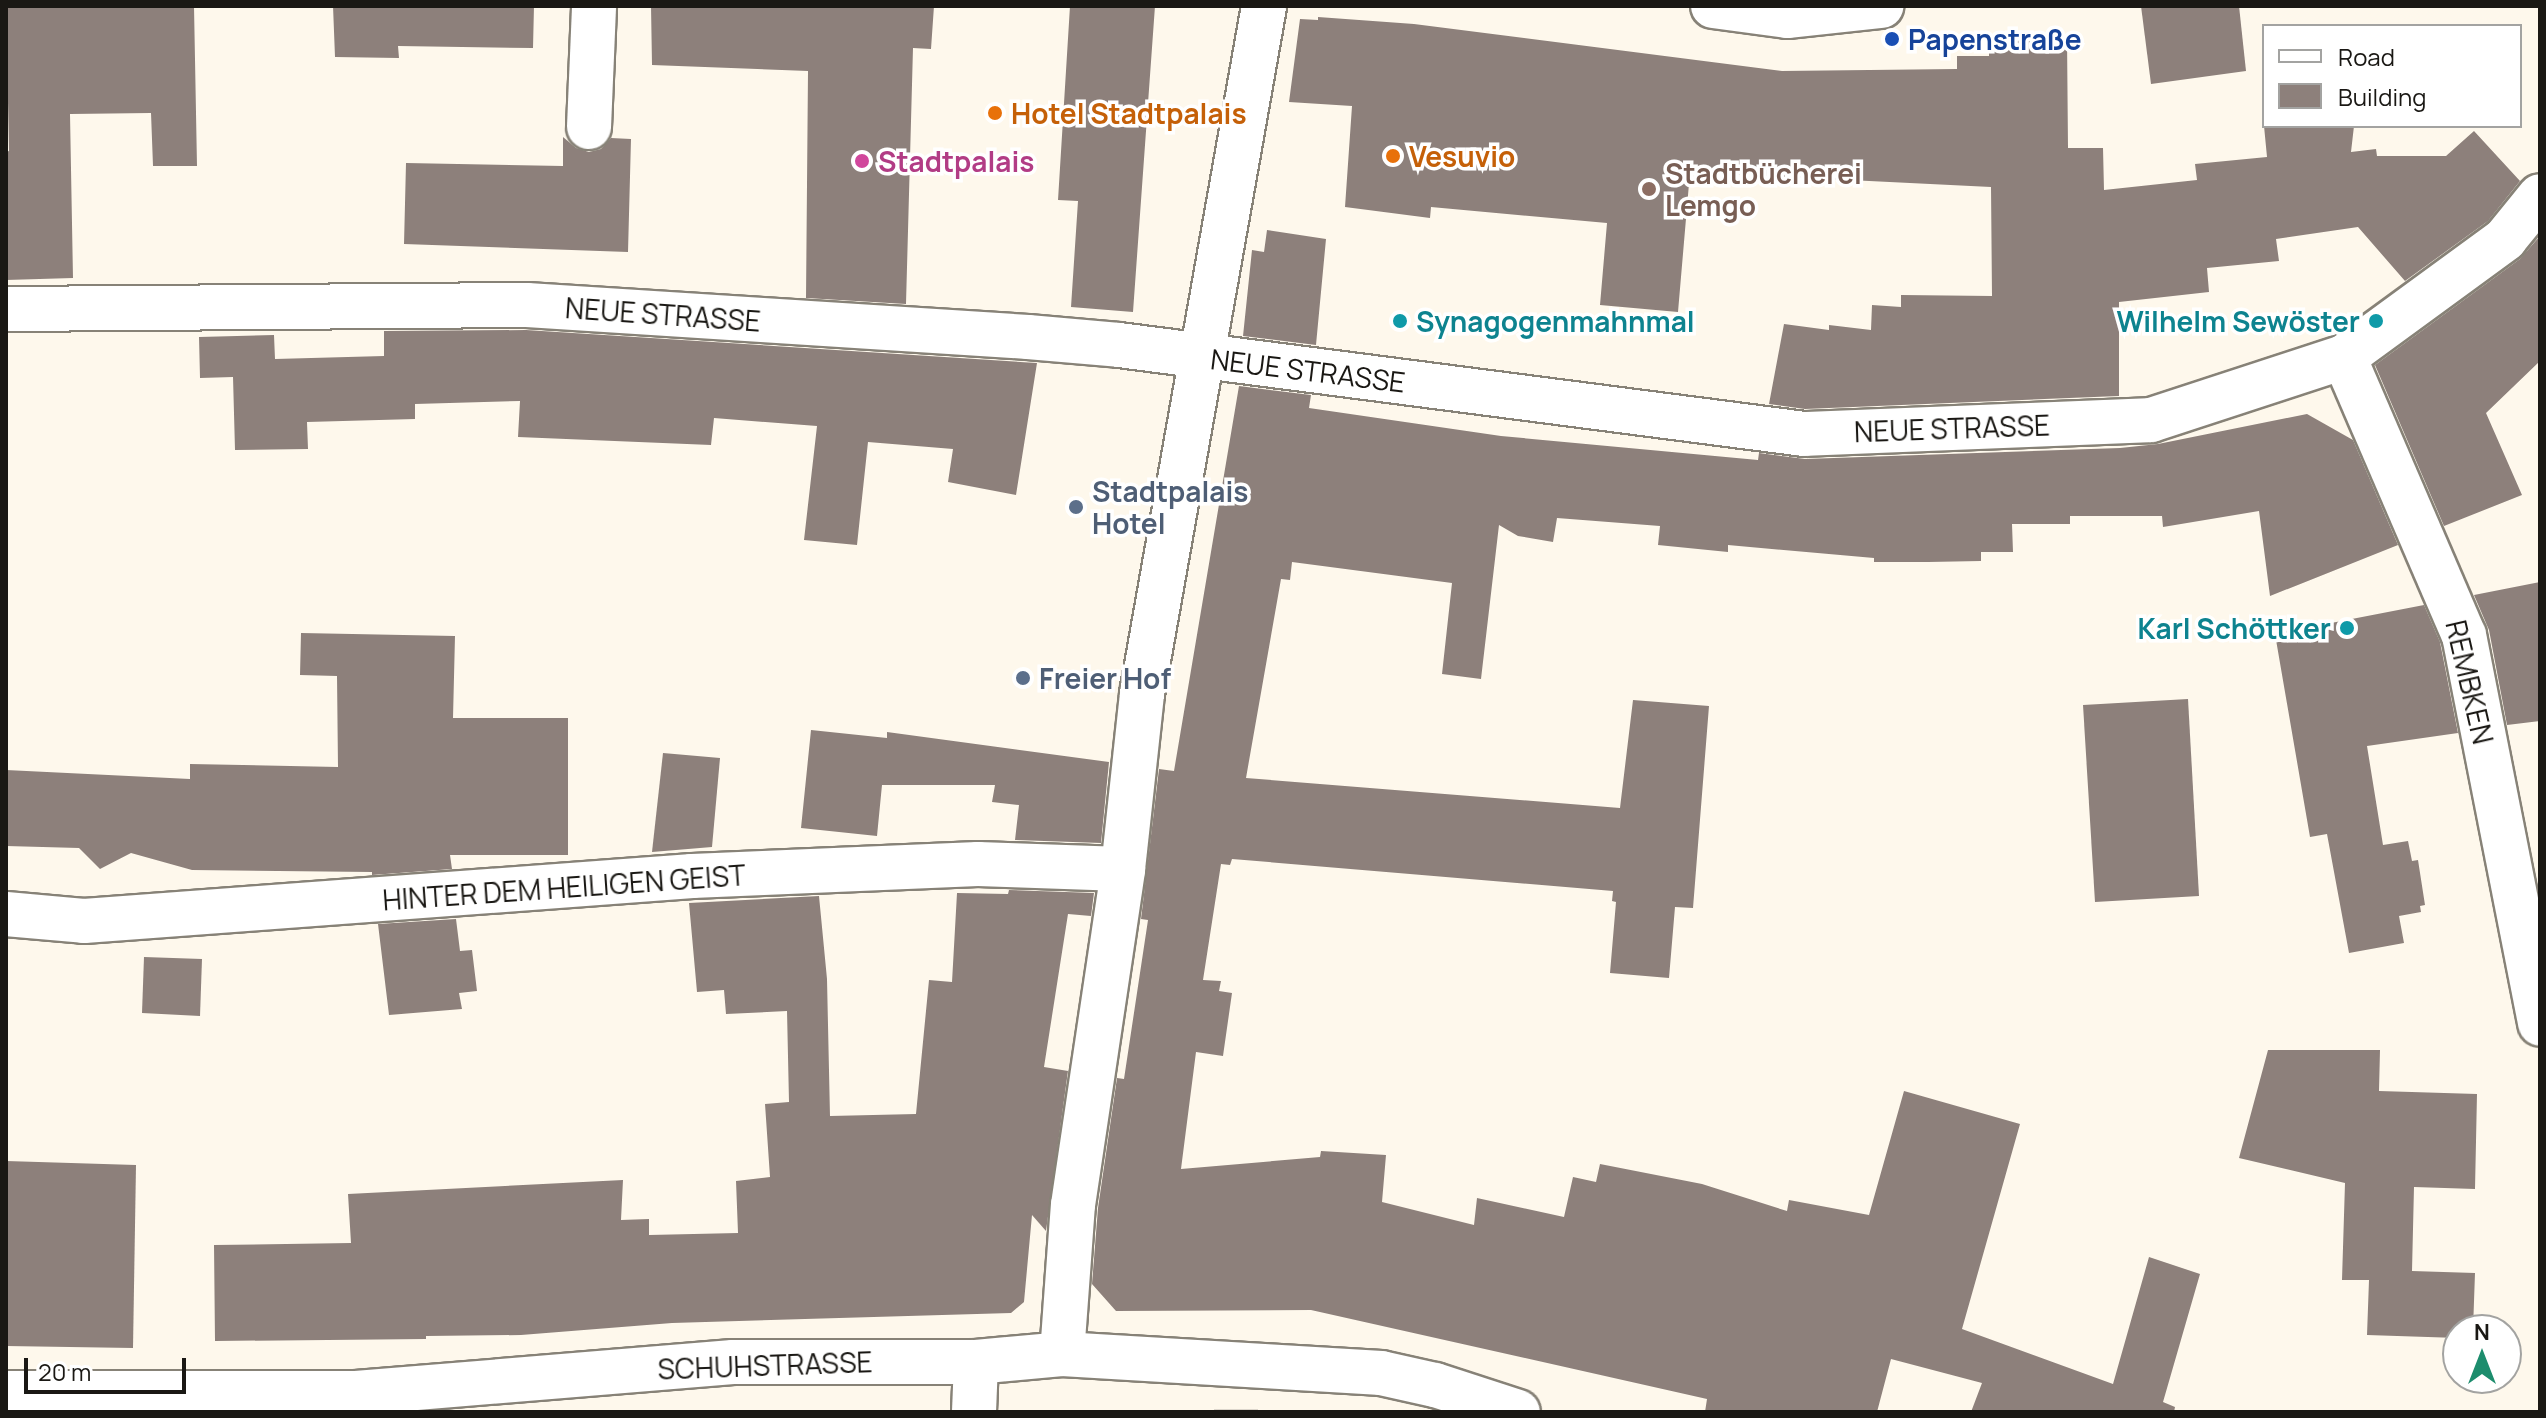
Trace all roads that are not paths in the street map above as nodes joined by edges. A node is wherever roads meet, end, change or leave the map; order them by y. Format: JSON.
{"nodes":[{"id":1,"x":594,"y":6,"type":"edge"},
{"id":2,"x":1264,"y":6,"type":"edge"},
{"id":3,"x":1713,"y":6,"type":"edge"},
{"id":4,"x":1881,"y":6,"type":"edge"},
{"id":5,"x":589,"y":127,"type":"dead end"},
{"id":6,"x":2540,"y":196,"type":"edge"},
{"id":7,"x":6,"y":309,"type":"edge"},
{"id":8,"x":1201,"y":356,"type":"junction"},
{"id":9,"x":2344,"y":357,"type":"junction"},
{"id":10,"x":1123,"y":869,"type":"junction"},
{"id":11,"x":6,"y":914,"type":"edge"},
{"id":12,"x":2540,"y":1024,"type":"edge"},
{"id":13,"x":1062,"y":1354,"type":"junction"},
{"id":14,"x":976,"y":1362,"type":"junction"},
{"id":15,"x":6,"y":1393,"type":"edge"},
{"id":16,"x":974,"y":1412,"type":"edge"},
{"id":17,"x":1518,"y":1412,"type":"edge"}],
"edges":[{"from":1,"to":5,"type":"street"},
{"from":2,"to":8,"type":"street"},
{"from":3,"to":4,"type":"street"},
{"from":6,"to":9,"type":"street","name":"NEUE STRASSE"},
{"from":7,"to":8,"type":"street","name":"NEUE STRASSE"},
{"from":8,"to":9,"type":"street","name":"NEUE STRASSE"},
{"from":8,"to":10,"type":"street"},
{"from":9,"to":12,"type":"street","name":"REMBKEN"},
{"from":10,"to":11,"type":"street","name":"HINTER DEM HEILIGEN GEIST"},
{"from":10,"to":13,"type":"street"},
{"from":13,"to":14,"type":"street","name":"SCHUHSTRASSE"},
{"from":13,"to":17,"type":"street","name":"SCHUHSTRASSE"},
{"from":14,"to":15,"type":"street","name":"SCHUHSTRASSE"},
{"from":14,"to":16,"type":"street"}]}
